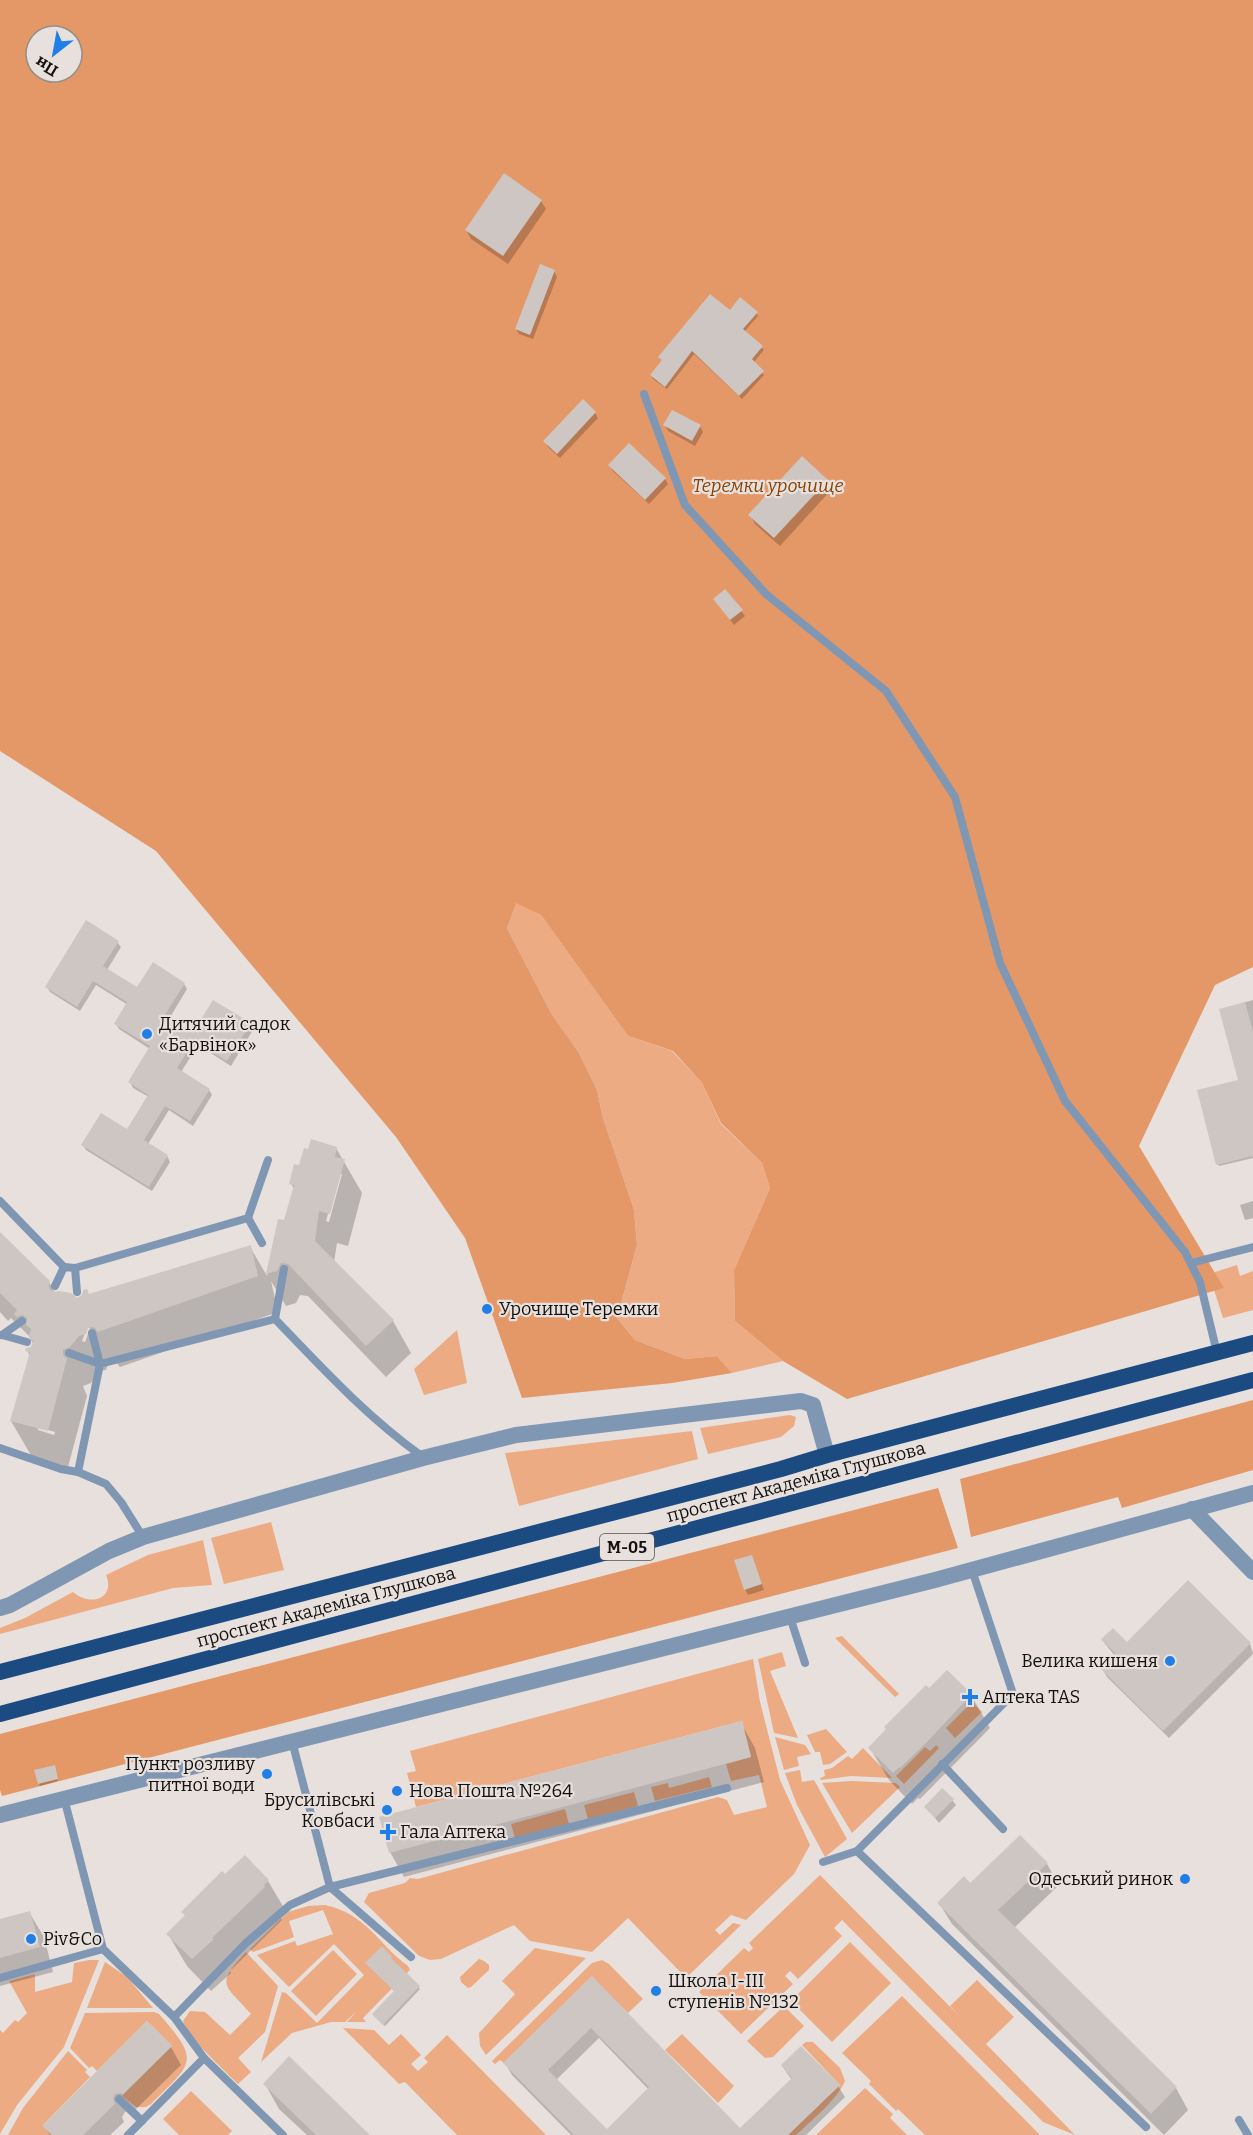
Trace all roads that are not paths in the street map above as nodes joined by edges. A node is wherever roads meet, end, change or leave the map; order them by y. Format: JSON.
{"nodes":[{"id":1,"x":644,"y":394,"type":"dead end"},
{"id":2,"x":268,"y":1160,"type":"dead end"},
{"id":3,"x":0,"y":1201,"type":"edge"},
{"id":4,"x":248,"y":1218,"type":"junction"},
{"id":5,"x":262,"y":1243,"type":"dead end"},
{"id":6,"x":1253,"y":1247,"type":"edge"},
{"id":7,"x":1191,"y":1263,"type":"junction"},
{"id":8,"x":64,"y":1267,"type":"junction"},
{"id":9,"x":75,"y":1268,"type":"junction"},
{"id":10,"x":284,"y":1269,"type":"dead end"},
{"id":11,"x":55,"y":1286,"type":"dead end"},
{"id":12,"x":77,"y":1292,"type":"dead end"},
{"id":13,"x":274,"y":1319,"type":"junction"},
{"id":14,"x":22,"y":1321,"type":"dead end"},
{"id":15,"x":92,"y":1333,"type":"dead end"},
{"id":16,"x":1,"y":1336,"type":"edge"},
{"id":17,"x":27,"y":1342,"type":"dead end"},
{"id":18,"x":1253,"y":1343,"type":"edge"},
{"id":19,"x":69,"y":1353,"type":"dead end"},
{"id":20,"x":1217,"y":1353,"type":"junction"},
{"id":21,"x":100,"y":1364,"type":"junction"},
{"id":22,"x":1253,"y":1380,"type":"edge"},
{"id":23,"x":0,"y":1448,"type":"edge"},
{"id":24,"x":827,"y":1455,"type":"junction"},
{"id":25,"x":423,"y":1458,"type":"junction"},
{"id":26,"x":78,"y":1472,"type":"junction"},
{"id":27,"x":1253,"y":1493,"type":"edge"},
{"id":28,"x":1192,"y":1509,"type":"junction"},
{"id":29,"x":143,"y":1537,"type":"junction"},
{"id":30,"x":972,"y":1570,"type":"junction"},
{"id":31,"x":1253,"y":1572,"type":"edge"},
{"id":32,"x":0,"y":1608,"type":"edge"},
{"id":33,"x":790,"y":1617,"type":"junction"},
{"id":34,"x":805,"y":1663,"type":"dead end"},
{"id":35,"x":0,"y":1672,"type":"edge"},
{"id":36,"x":0,"y":1714,"type":"edge"},
{"id":37,"x":292,"y":1741,"type":"junction"},
{"id":38,"x":942,"y":1764,"type":"junction"},
{"id":39,"x":727,"y":1788,"type":"dead end"},
{"id":40,"x":64,"y":1797,"type":"junction"},
{"id":41,"x":0,"y":1815,"type":"edge"},
{"id":42,"x":1003,"y":1829,"type":"dead end"},
{"id":43,"x":857,"y":1851,"type":"junction"},
{"id":44,"x":824,"y":1862,"type":"dead end"},
{"id":45,"x":330,"y":1887,"type":"junction"},
{"id":46,"x":104,"y":1949,"type":"junction"},
{"id":47,"x":411,"y":1957,"type":"dead end"},
{"id":48,"x":0,"y":1978,"type":"edge"},
{"id":49,"x":174,"y":2017,"type":"junction"},
{"id":50,"x":204,"y":2058,"type":"junction"},
{"id":51,"x":119,"y":2099,"type":"dead end"},
{"id":52,"x":1239,"y":2120,"type":"dead end"},
{"id":53,"x":142,"y":2121,"type":"junction"},
{"id":54,"x":1146,"y":2127,"type":"dead end"},
{"id":55,"x":128,"y":2135,"type":"edge"},
{"id":56,"x":283,"y":2135,"type":"edge"},
{"id":57,"x":1248,"y":2135,"type":"edge"}],
"edges":[{"from":1,"to":7,"type":"lane"},
{"from":2,"to":4,"type":"lane"},
{"from":3,"to":8,"type":"lane"},
{"from":4,"to":5,"type":"lane"},
{"from":4,"to":9,"type":"lane"},
{"from":6,"to":7,"type":"lane"},
{"from":7,"to":20,"type":"lane"},
{"from":8,"to":9,"type":"lane"},
{"from":8,"to":11,"type":"lane"},
{"from":9,"to":12,"type":"lane"},
{"from":10,"to":13,"type":"lane"},
{"from":13,"to":21,"type":"lane"},
{"from":13,"to":25,"type":"lane"},
{"from":14,"to":16,"type":"lane"},
{"from":15,"to":21,"type":"lane"},
{"from":16,"to":17,"type":"lane"},
{"from":18,"to":20,"type":"highway","name":"проспект Академіка Глушкова","number":"М-05"},
{"from":19,"to":21,"type":"lane"},
{"from":20,"to":24,"type":"highway","name":"проспект Академіка Глушкова","number":"М-05"},
{"from":21,"to":26,"type":"lane"},
{"from":22,"to":36,"type":"highway","name":"проспект Академіка Глушкова","number":"М-05"},
{"from":23,"to":26,"type":"lane"},
{"from":24,"to":25,"type":"street"},
{"from":24,"to":35,"type":"highway","name":"проспект Академіка Глушкова","number":"М-05"},
{"from":25,"to":29,"type":"street"},
{"from":26,"to":29,"type":"lane"},
{"from":27,"to":28,"type":"street"},
{"from":28,"to":30,"type":"street"},
{"from":28,"to":31,"type":"street"},
{"from":29,"to":32,"type":"street"},
{"from":30,"to":33,"type":"street"},
{"from":30,"to":38,"type":"lane"},
{"from":33,"to":34,"type":"lane"},
{"from":33,"to":37,"type":"street"},
{"from":37,"to":40,"type":"street"},
{"from":37,"to":45,"type":"lane"},
{"from":38,"to":42,"type":"lane"},
{"from":38,"to":43,"type":"lane"},
{"from":39,"to":45,"type":"lane"},
{"from":40,"to":41,"type":"street"},
{"from":40,"to":46,"type":"lane"},
{"from":43,"to":44,"type":"lane"},
{"from":43,"to":54,"type":"lane"},
{"from":45,"to":47,"type":"lane"},
{"from":45,"to":49,"type":"lane"},
{"from":46,"to":48,"type":"lane"},
{"from":46,"to":49,"type":"lane"},
{"from":49,"to":50,"type":"lane"},
{"from":50,"to":53,"type":"lane"},
{"from":50,"to":56,"type":"lane"},
{"from":51,"to":53,"type":"lane"},
{"from":52,"to":57,"type":"lane"},
{"from":53,"to":55,"type":"lane"}]}
